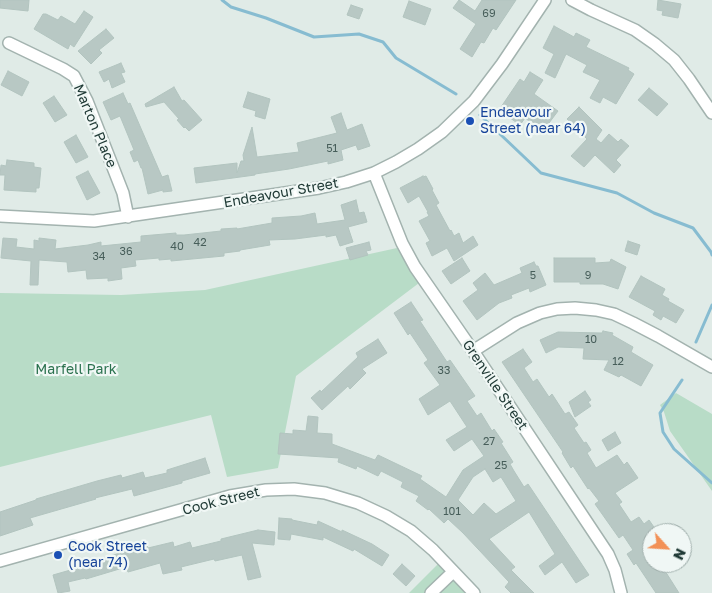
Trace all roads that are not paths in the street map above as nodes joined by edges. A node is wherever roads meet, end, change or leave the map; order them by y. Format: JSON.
{"nodes":[{"id":1,"x":545,"y":0,"type":"edge"},
{"id":2,"x":572,"y":0,"type":"edge"},
{"id":3,"x":9,"y":43,"type":"dead end"},
{"id":4,"x":712,"y":113,"type":"edge"},
{"id":5,"x":374,"y":173,"type":"junction"},
{"id":6,"x":0,"y":216,"type":"edge"},
{"id":7,"x":128,"y":217,"type":"junction"},
{"id":8,"x":473,"y":351,"type":"junction"},
{"id":9,"x":712,"y":368,"type":"edge"},
{"id":10,"x":0,"y":560,"type":"edge"},
{"id":11,"x":453,"y":572,"type":"junction"},
{"id":12,"x":431,"y":593,"type":"edge"},
{"id":13,"x":474,"y":593,"type":"edge"},
{"id":14,"x":621,"y":593,"type":"edge"}],
"edges":[{"from":1,"to":5,"type":"street","name":"Endeavour Street"},
{"from":2,"to":4,"type":"street"},
{"from":3,"to":7,"type":"street","name":"Marton Place"},
{"from":5,"to":7,"type":"street","name":"Endeavour Street"},
{"from":5,"to":8,"type":"street","name":"Grenville Street"},
{"from":6,"to":7,"type":"street","name":"Endeavour Street"},
{"from":8,"to":9,"type":"street"},
{"from":8,"to":14,"type":"street","name":"Grenville Street"},
{"from":10,"to":11,"type":"street","name":"Cook Street"},
{"from":11,"to":12,"type":"street"},
{"from":11,"to":13,"type":"street","name":"Cook Street"}]}
